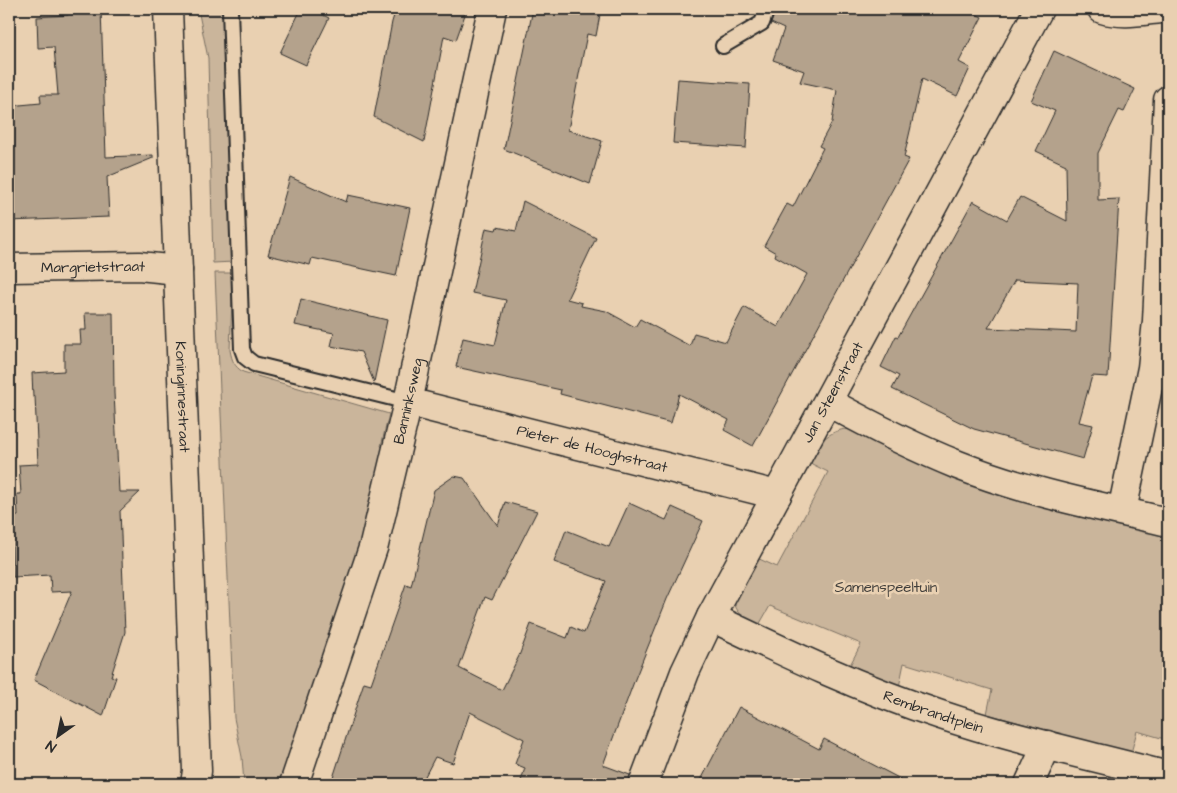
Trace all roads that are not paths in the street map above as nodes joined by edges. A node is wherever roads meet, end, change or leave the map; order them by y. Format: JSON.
{"nodes":[{"id":1,"x":168,"y":9,"type":"edge"},
{"id":2,"x":230,"y":9,"type":"edge"},
{"id":3,"x":492,"y":9,"type":"edge"},
{"id":4,"x":767,"y":9,"type":"edge"},
{"id":5,"x":1039,"y":9,"type":"edge"},
{"id":6,"x":1102,"y":9,"type":"edge"},
{"id":7,"x":1162,"y":9,"type":"edge"},
{"id":8,"x":723,"y":46,"type":"dead end"},
{"id":9,"x":1168,"y":100,"type":"edge"},
{"id":10,"x":9,"y":268,"type":"edge"},
{"id":11,"x":178,"y":270,"type":"junction"},
{"id":12,"x":1162,"y":320,"type":"edge"},
{"id":13,"x":408,"y":402,"type":"junction"},
{"id":14,"x":828,"y":402,"type":"junction"},
{"id":15,"x":777,"y":495,"type":"junction"},
{"id":16,"x":1122,"y":511,"type":"junction"},
{"id":17,"x":1168,"y":522,"type":"edge"},
{"id":18,"x":711,"y":617,"type":"junction"},
{"id":19,"x":1047,"y":745,"type":"junction"},
{"id":20,"x":1168,"y":776,"type":"edge"},
{"id":21,"x":195,"y":784,"type":"edge"},
{"id":22,"x":294,"y":784,"type":"edge"},
{"id":23,"x":643,"y":784,"type":"edge"},
{"id":24,"x":1029,"y":784,"type":"edge"}],
"edges":[{"from":1,"to":11,"type":"street","name":"Koninginnestraat"},
{"from":2,"to":13,"type":"lane"},
{"from":3,"to":13,"type":"street","name":"Banninksweg"},
{"from":4,"to":8,"type":"lane"},
{"from":5,"to":14,"type":"street","name":"Jan Steenstraat"},
{"from":6,"to":7,"type":"street"},
{"from":9,"to":12,"type":"street"},
{"from":10,"to":11,"type":"street","name":"Margrietstraat"},
{"from":11,"to":21,"type":"street","name":"Koninginnestraat"},
{"from":12,"to":16,"type":"street"},
{"from":13,"to":15,"type":"street","name":"Pieter de Hooghstraat"},
{"from":13,"to":22,"type":"street","name":"Banninksweg"},
{"from":14,"to":15,"type":"street","name":"Jan Steenstraat"},
{"from":14,"to":16,"type":"street"},
{"from":15,"to":18,"type":"street","name":"Jan Steenstraat"},
{"from":16,"to":17,"type":"street"},
{"from":18,"to":19,"type":"street","name":"Rembrandtplein"},
{"from":18,"to":23,"type":"street","name":"Jan Steenstraat"},
{"from":19,"to":20,"type":"street","name":"Rembrandtplein"},
{"from":19,"to":24,"type":"street"}]}
